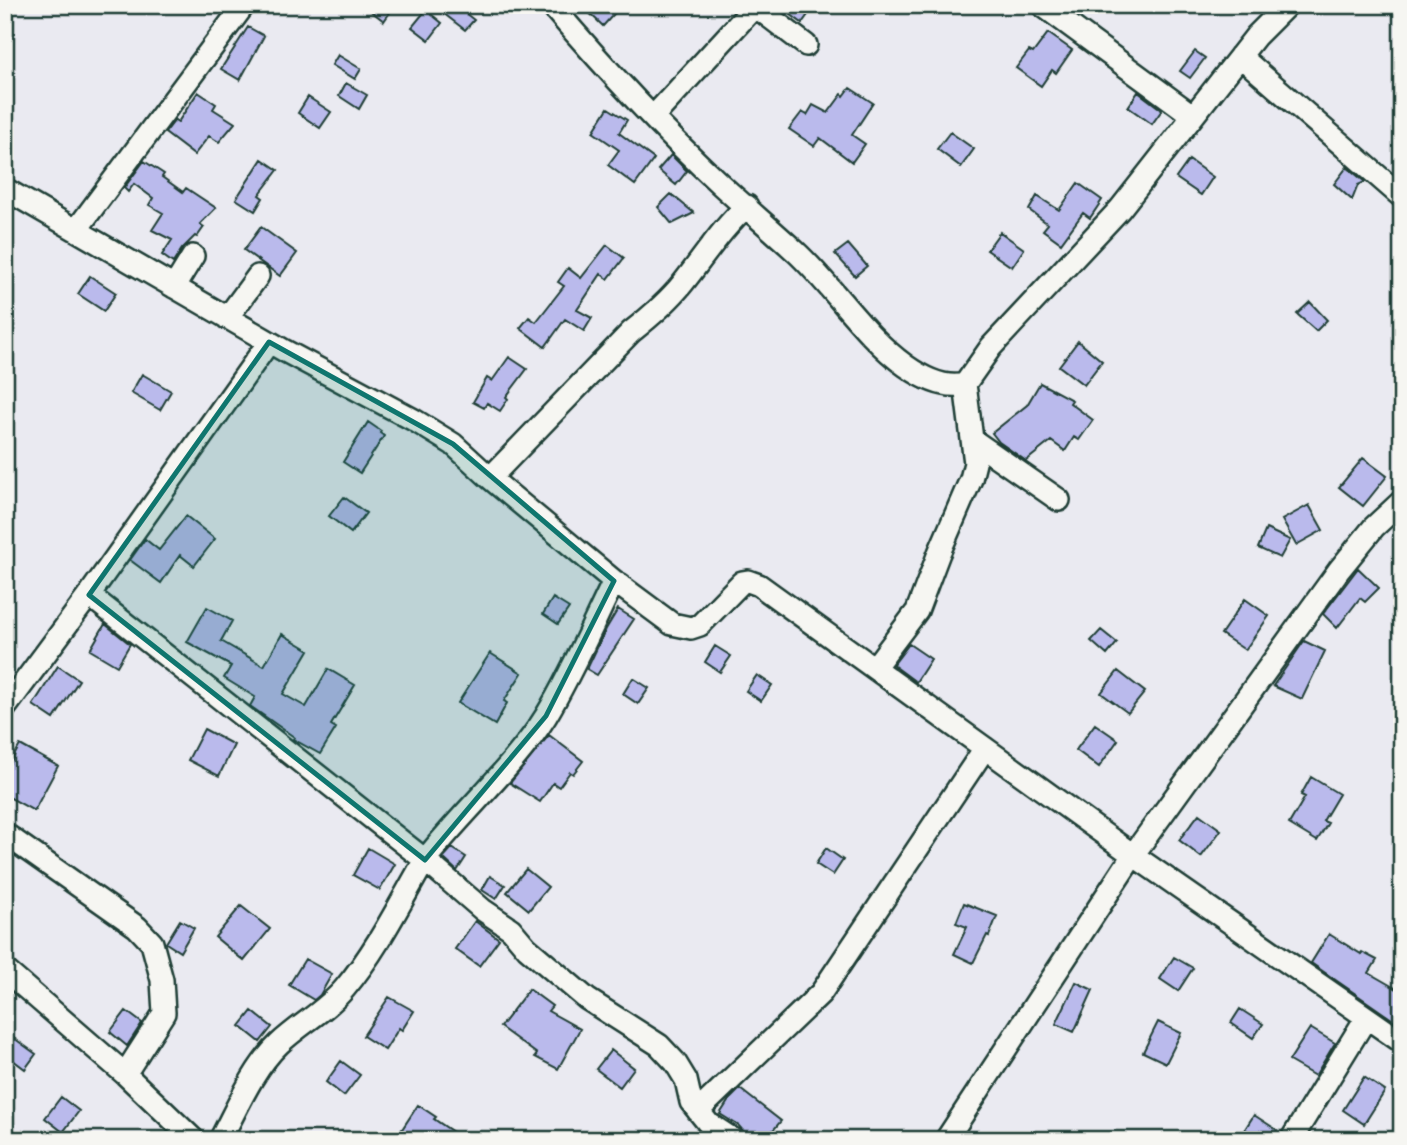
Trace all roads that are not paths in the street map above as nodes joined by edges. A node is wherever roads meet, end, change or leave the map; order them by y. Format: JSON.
{"nodes":[{"id":1,"x":244,"y":5,"type":"edge"},
{"id":2,"x":551,"y":5,"type":"edge"},
{"id":3,"x":1042,"y":5,"type":"edge"},
{"id":4,"x":1287,"y":5,"type":"edge"},
{"id":5,"x":755,"y":6,"type":"edge"},
{"id":6,"x":806,"y":45,"type":"dead end"},
{"id":7,"x":1240,"y":56,"type":"junction"},
{"id":8,"x":1192,"y":115,"type":"junction"},
{"id":9,"x":653,"y":117,"type":"junction"},
{"id":10,"x":5,"y":189,"type":"edge"},
{"id":11,"x":1402,"y":197,"type":"edge"},
{"id":12,"x":747,"y":206,"type":"junction"},
{"id":13,"x":77,"y":229,"type":"junction"},
{"id":14,"x":193,"y":257,"type":"dead end"},
{"id":15,"x":258,"y":276,"type":"dead end"},
{"id":16,"x":174,"y":287,"type":"junction"},
{"id":17,"x":227,"y":318,"type":"junction"},
{"id":18,"x":269,"y":342,"type":"junction"},
{"id":19,"x":965,"y":384,"type":"junction"},
{"id":20,"x":974,"y":441,"type":"junction"},
{"id":21,"x":490,"y":478,"type":"junction"},
{"id":22,"x":1059,"y":499,"type":"dead end"},
{"id":23,"x":1402,"y":500,"type":"edge"},
{"id":24,"x":614,"y":581,"type":"junction"},
{"id":25,"x":89,"y":595,"type":"junction"},
{"id":26,"x":874,"y":668,"type":"junction"},
{"id":27,"x":5,"y":708,"type":"edge"},
{"id":28,"x":985,"y":748,"type":"junction"},
{"id":29,"x":5,"y":834,"type":"edge"},
{"id":30,"x":1133,"y":855,"type":"junction"},
{"id":31,"x":425,"y":860,"type":"junction"},
{"id":32,"x":5,"y":970,"type":"edge"},
{"id":33,"x":1366,"y":1018,"type":"junction"},
{"id":34,"x":1402,"y":1042,"type":"edge"},
{"id":35,"x":125,"y":1074,"type":"junction"},
{"id":36,"x":698,"y":1111,"type":"junction"},
{"id":37,"x":194,"y":1140,"type":"edge"},
{"id":38,"x":220,"y":1140,"type":"edge"},
{"id":39,"x":734,"y":1140,"type":"edge"},
{"id":40,"x":946,"y":1140,"type":"edge"},
{"id":41,"x":1291,"y":1140,"type":"edge"}],
"edges":[{"from":1,"to":13,"type":"street"},
{"from":2,"to":9,"type":"street"},
{"from":3,"to":8,"type":"street"},
{"from":4,"to":7,"type":"street"},
{"from":5,"to":6,"type":"street"},
{"from":5,"to":9,"type":"street"},
{"from":7,"to":8,"type":"street"},
{"from":7,"to":11,"type":"street"},
{"from":8,"to":19,"type":"street"},
{"from":9,"to":12,"type":"street"},
{"from":10,"to":13,"type":"street"},
{"from":12,"to":19,"type":"street"},
{"from":12,"to":21,"type":"street"},
{"from":13,"to":16,"type":"street"},
{"from":14,"to":16,"type":"street"},
{"from":15,"to":17,"type":"street"},
{"from":16,"to":17,"type":"street"},
{"from":17,"to":18,"type":"street"},
{"from":18,"to":21,"type":"street"},
{"from":18,"to":25,"type":"street"},
{"from":19,"to":20,"type":"street"},
{"from":20,"to":22,"type":"street"},
{"from":20,"to":26,"type":"street"},
{"from":21,"to":24,"type":"street"},
{"from":23,"to":30,"type":"street"},
{"from":24,"to":26,"type":"street"},
{"from":24,"to":31,"type":"street"},
{"from":25,"to":27,"type":"street"},
{"from":25,"to":31,"type":"street"},
{"from":26,"to":28,"type":"street"},
{"from":28,"to":30,"type":"street"},
{"from":28,"to":36,"type":"street"},
{"from":29,"to":35,"type":"street"},
{"from":30,"to":33,"type":"street"},
{"from":30,"to":40,"type":"street"},
{"from":31,"to":36,"type":"street"},
{"from":31,"to":38,"type":"street"},
{"from":32,"to":35,"type":"street"},
{"from":33,"to":34,"type":"street"},
{"from":33,"to":41,"type":"street"},
{"from":35,"to":37,"type":"street"},
{"from":36,"to":39,"type":"street"}]}
